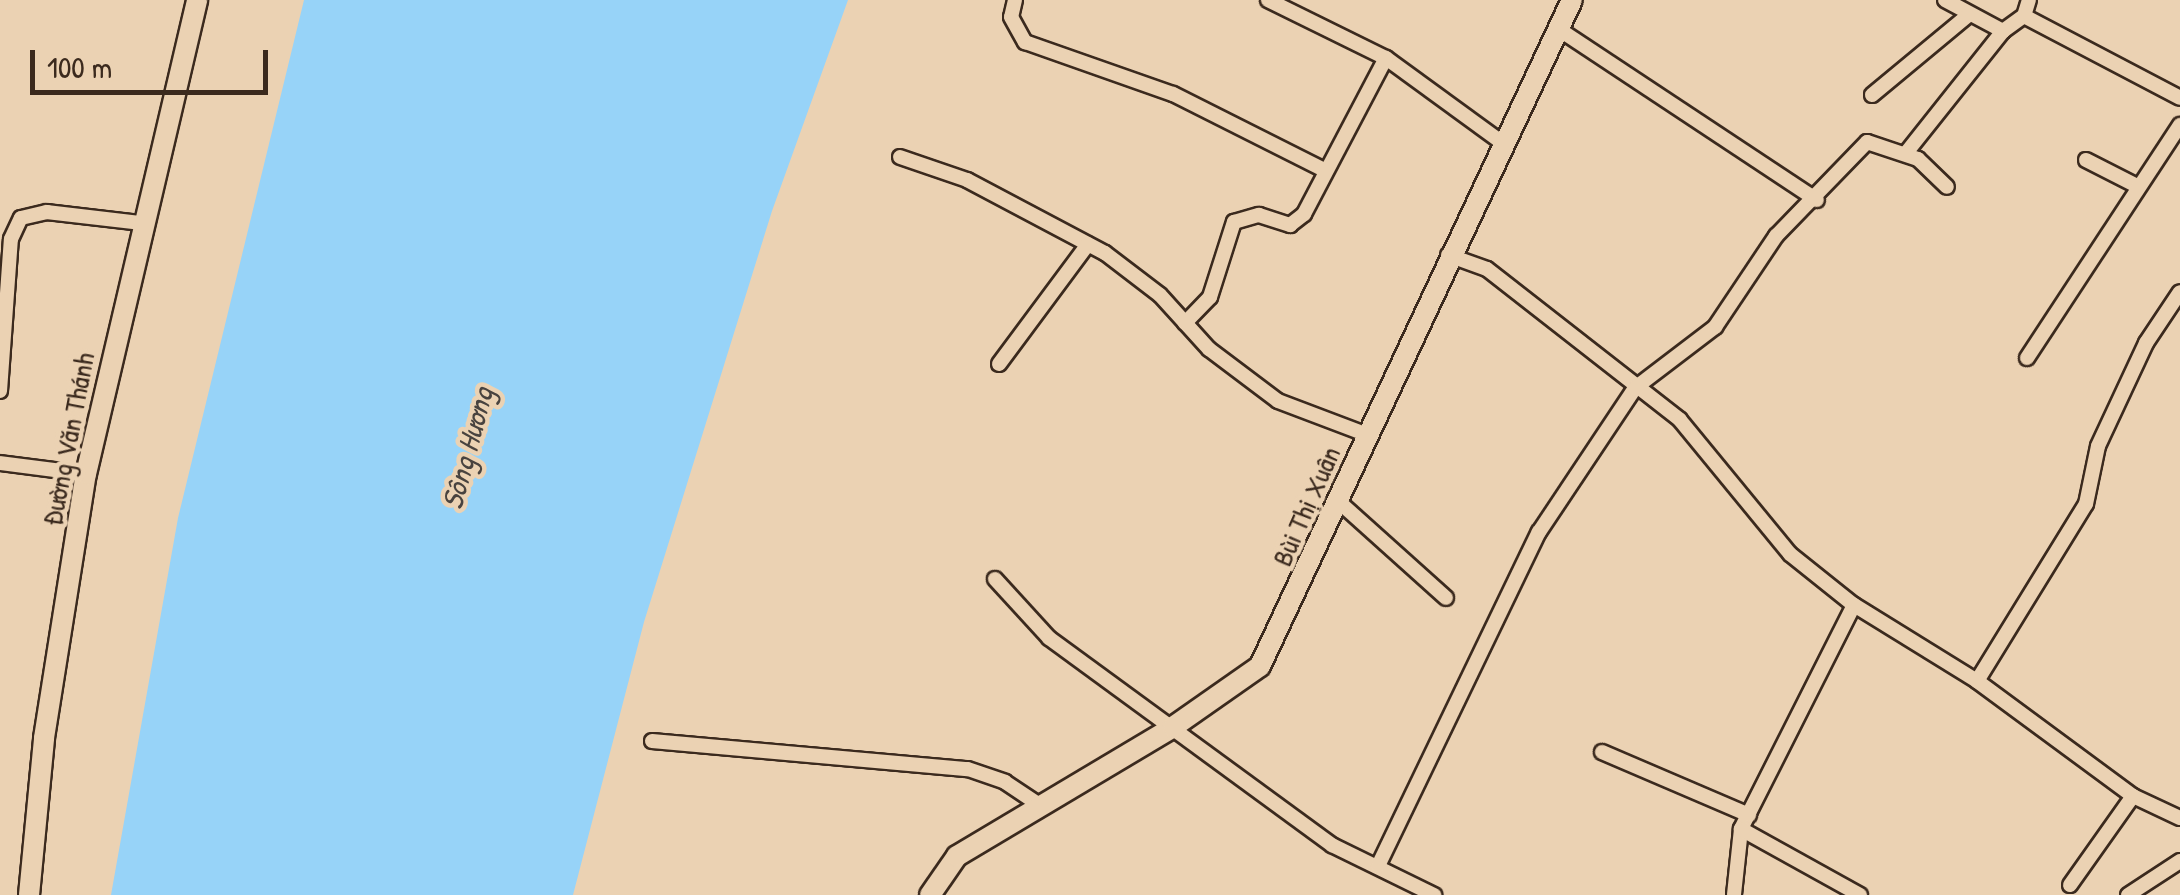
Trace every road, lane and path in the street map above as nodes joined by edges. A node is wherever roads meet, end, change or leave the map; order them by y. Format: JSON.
{"nodes":[{"id":1,"x":198,"y":0,"type":"edge"},
{"id":2,"x":1015,"y":0,"type":"edge"},
{"id":3,"x":1268,"y":0,"type":"edge"},
{"id":4,"x":1945,"y":0,"type":"edge"},
{"id":5,"x":2029,"y":0,"type":"edge"},
{"id":6,"x":1568,"y":2,"type":"edge"},
{"id":7,"x":1967,"y":16,"type":"junction"},
{"id":8,"x":2024,"y":16,"type":"junction"},
{"id":9,"x":1560,"y":30,"type":"junction"},
{"id":10,"x":2003,"y":30,"type":"junction"},
{"id":11,"x":1386,"y":58,"type":"junction"},
{"id":12,"x":1872,"y":95,"type":"dead end"},
{"id":13,"x":2180,"y":98,"type":"edge"},
{"id":14,"x":2180,"y":126,"type":"edge"},
{"id":15,"x":1504,"y":144,"type":"junction"},
{"id":16,"x":1906,"y":153,"type":"junction"},
{"id":17,"x":900,"y":157,"type":"dead end"},
{"id":18,"x":2086,"y":160,"type":"dead end"},
{"id":19,"x":1324,"y":170,"type":"junction"},
{"id":20,"x":1947,"y":187,"type":"dead end"},
{"id":21,"x":2140,"y":187,"type":"junction"},
{"id":22,"x":1817,"y":200,"type":"junction"},
{"id":23,"x":141,"y":222,"type":"junction"},
{"id":24,"x":1088,"y":244,"type":"junction"},
{"id":25,"x":1448,"y":255,"type":"junction"},
{"id":26,"x":2180,"y":292,"type":"edge"},
{"id":27,"x":1185,"y":323,"type":"junction"},
{"id":28,"x":2027,"y":358,"type":"dead end"},
{"id":29,"x":1000,"y":364,"type":"dead end"},
{"id":30,"x":1635,"y":388,"type":"junction"},
{"id":31,"x":0,"y":391,"type":"edge"},
{"id":32,"x":1368,"y":434,"type":"junction"},
{"id":33,"x":0,"y":463,"type":"edge"},
{"id":34,"x":86,"y":474,"type":"junction"},
{"id":35,"x":1338,"y":501,"type":"junction"},
{"id":36,"x":995,"y":580,"type":"dead end"},
{"id":37,"x":1446,"y":598,"type":"dead end"},
{"id":38,"x":1854,"y":605,"type":"junction"},
{"id":39,"x":1977,"y":681,"type":"junction"},
{"id":40,"x":1173,"y":727,"type":"junction"},
{"id":41,"x":652,"y":741,"type":"dead end"},
{"id":42,"x":1602,"y":752,"type":"dead end"},
{"id":43,"x":2133,"y":796,"type":"junction"},
{"id":44,"x":1041,"y":806,"type":"junction"},
{"id":45,"x":1749,"y":814,"type":"junction"},
{"id":46,"x":2180,"y":818,"type":"edge"},
{"id":47,"x":1741,"y":830,"type":"junction"},
{"id":48,"x":2180,"y":861,"type":"edge"},
{"id":49,"x":1378,"y":866,"type":"junction"},
{"id":50,"x":2070,"y":885,"type":"dead end"},
{"id":51,"x":30,"y":895,"type":"edge"},
{"id":52,"x":930,"y":895,"type":"edge"},
{"id":53,"x":1434,"y":895,"type":"edge"},
{"id":54,"x":1734,"y":895,"type":"edge"},
{"id":55,"x":1860,"y":895,"type":"edge"},
{"id":56,"x":2128,"y":895,"type":"edge"}],
"edges":[{"from":1,"to":23,"type":"street","name":"Đường Văn Thánh"},
{"from":2,"to":19,"type":"street"},
{"from":3,"to":11,"type":"street"},
{"from":4,"to":7,"type":"street"},
{"from":5,"to":8,"type":"street"},
{"from":6,"to":9,"type":"street","name":"Bùi Thị Xuân"},
{"from":7,"to":10,"type":"street"},
{"from":7,"to":12,"type":"street"},
{"from":8,"to":10,"type":"street"},
{"from":8,"to":13,"type":"street"},
{"from":9,"to":15,"type":"street","name":"Bùi Thị Xuân"},
{"from":9,"to":22,"type":"street"},
{"from":10,"to":16,"type":"street"},
{"from":11,"to":15,"type":"street"},
{"from":11,"to":19,"type":"street"},
{"from":14,"to":21,"type":"street"},
{"from":15,"to":25,"type":"street","name":"Bùi Thị Xuân"},
{"from":16,"to":20,"type":"street"},
{"from":16,"to":22,"type":"street"},
{"from":17,"to":24,"type":"street"},
{"from":18,"to":21,"type":"street"},
{"from":19,"to":27,"type":"street"},
{"from":21,"to":28,"type":"street"},
{"from":22,"to":30,"type":"street"},
{"from":23,"to":31,"type":"street"},
{"from":23,"to":34,"type":"street","name":"Đường Văn Thánh"},
{"from":24,"to":27,"type":"street"},
{"from":24,"to":29,"type":"street"},
{"from":25,"to":30,"type":"street"},
{"from":25,"to":32,"type":"street","name":"Bùi Thị Xuân"},
{"from":26,"to":39,"type":"street"},
{"from":27,"to":32,"type":"street"},
{"from":30,"to":38,"type":"street"},
{"from":30,"to":49,"type":"street"},
{"from":32,"to":35,"type":"street","name":"Bùi Thị Xuân"},
{"from":33,"to":34,"type":"street"},
{"from":34,"to":51,"type":"street","name":"Đường Văn Thánh"},
{"from":35,"to":37,"type":"street"},
{"from":35,"to":40,"type":"street","name":"Bùi Thị Xuân"},
{"from":36,"to":40,"type":"street"},
{"from":38,"to":39,"type":"street"},
{"from":38,"to":45,"type":"street"},
{"from":39,"to":43,"type":"street"},
{"from":40,"to":44,"type":"street","name":"Bùi Thị Xuân"},
{"from":40,"to":49,"type":"street"},
{"from":41,"to":44,"type":"street"},
{"from":42,"to":45,"type":"street"},
{"from":43,"to":46,"type":"street"},
{"from":43,"to":50,"type":"street"},
{"from":44,"to":52,"type":"street","name":"Bùi Thị Xuân"},
{"from":45,"to":47,"type":"street"},
{"from":47,"to":54,"type":"street"},
{"from":47,"to":55,"type":"street"},
{"from":48,"to":56,"type":"street"},
{"from":49,"to":53,"type":"street"}]}
